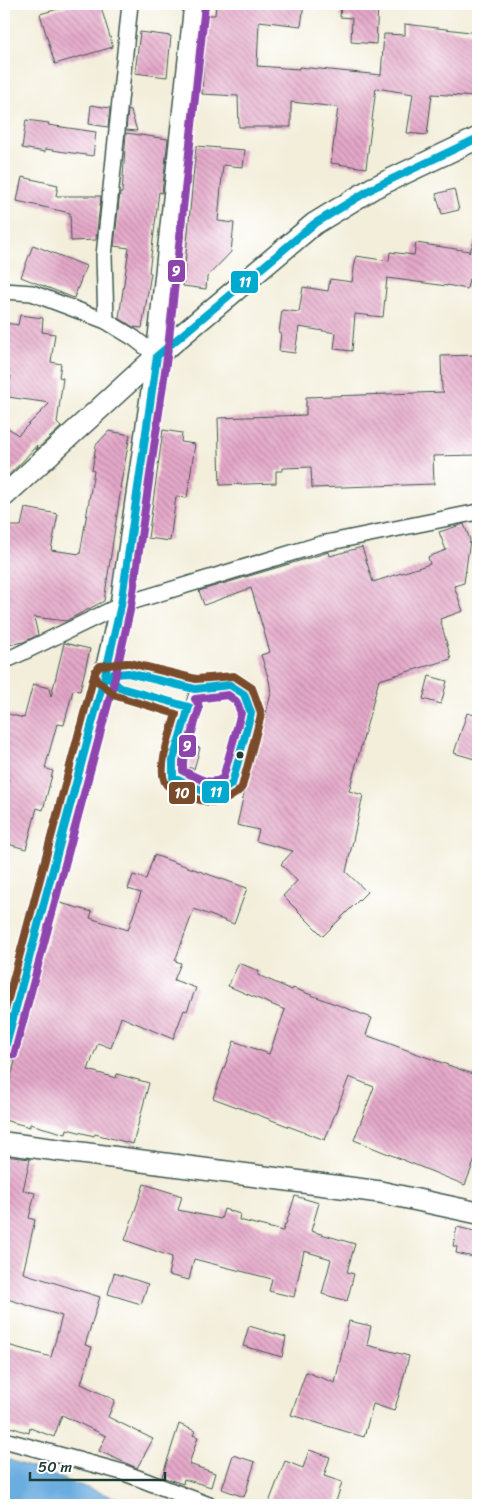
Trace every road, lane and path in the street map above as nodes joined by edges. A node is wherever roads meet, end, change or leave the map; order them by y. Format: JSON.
{"nodes":[{"id":1,"x":130,"y":4,"type":"edge"},
{"id":2,"x":195,"y":4,"type":"edge"},
{"id":3,"x":478,"y":138,"type":"edge"},
{"id":4,"x":4,"y":291,"type":"edge"},
{"id":5,"x":106,"y":321,"type":"junction"},
{"id":6,"x":157,"y":356,"type":"junction"},
{"id":7,"x":4,"y":496,"type":"edge"},
{"id":8,"x":478,"y":512,"type":"edge"},
{"id":9,"x":121,"y":605,"type":"junction"},
{"id":10,"x":4,"y":659,"type":"edge"},
{"id":11,"x":105,"y":675,"type":"junction"},
{"id":12,"x":195,"y":689,"type":"junction"},
{"id":13,"x":189,"y":707,"type":"junction"},
{"id":14,"x":4,"y":1052,"type":"edge"},
{"id":15,"x":4,"y":1143,"type":"edge"},
{"id":16,"x":478,"y":1213,"type":"edge"},
{"id":17,"x":4,"y":1440,"type":"edge"},
{"id":18,"x":209,"y":1505,"type":"edge"}],
"edges":[{"from":1,"to":5,"type":"street"},
{"from":2,"to":6,"type":"street"},
{"from":3,"to":6,"type":"street"},
{"from":4,"to":5,"type":"street"},
{"from":5,"to":6,"type":"street"},
{"from":6,"to":7,"type":"street"},
{"from":6,"to":9,"type":"street"},
{"from":8,"to":9,"type":"street"},
{"from":9,"to":10,"type":"street"},
{"from":9,"to":11,"type":"street"},
{"from":11,"to":12,"type":"lane"},
{"from":11,"to":13,"type":"lane"},
{"from":11,"to":14,"type":"street"},
{"from":12,"to":13,"type":"lane"},
{"from":12,"to":13,"type":"lane"},
{"from":15,"to":16,"type":"street"},
{"from":17,"to":18,"type":"street"}]}
